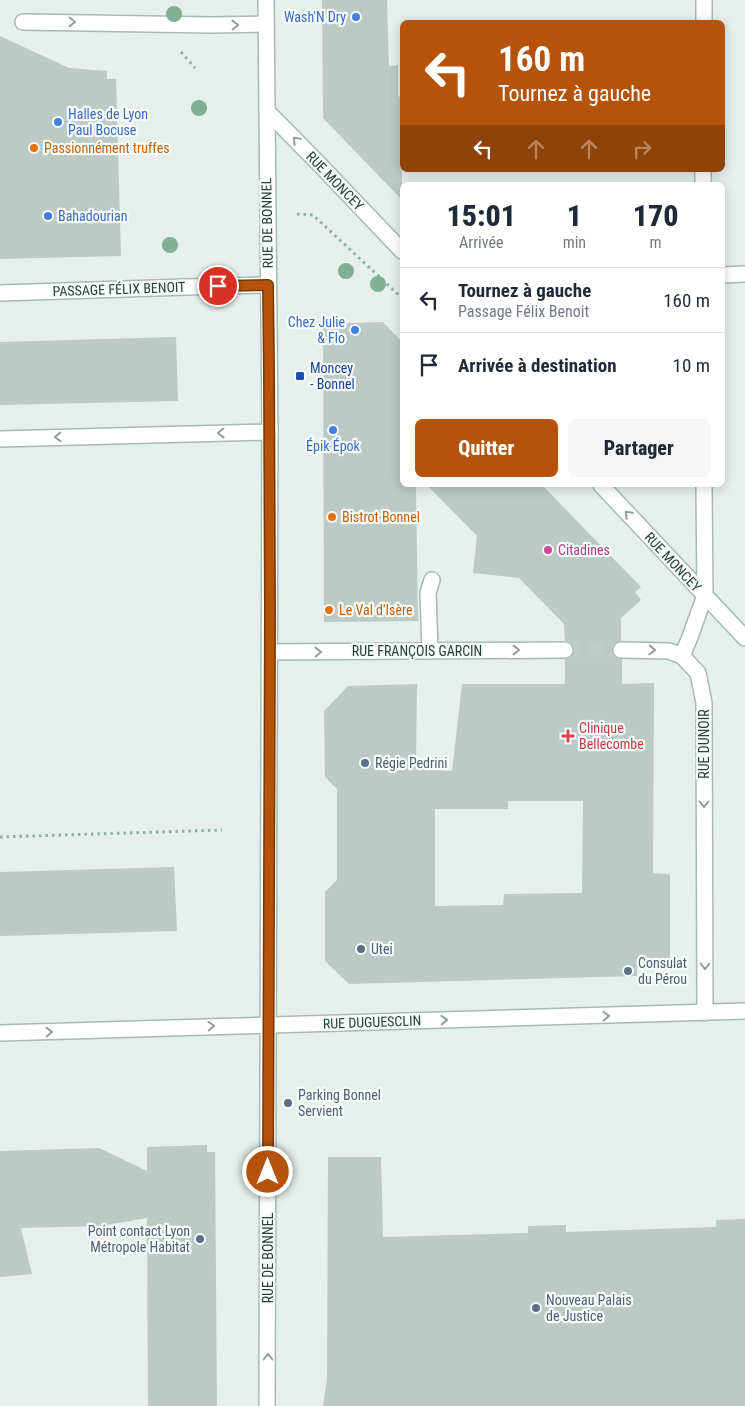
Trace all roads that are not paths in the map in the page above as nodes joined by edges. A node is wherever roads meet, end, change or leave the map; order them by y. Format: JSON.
{"nodes":[{"id":1,"x":266,"y":0,"type":"edge"},
{"id":2,"x":704,"y":0,"type":"edge"},
{"id":3,"x":704,"y":20,"type":"edge"},
{"id":4,"x":23,"y":22,"type":"dead end"},
{"id":5,"x":266,"y":24,"type":"junction"},
{"id":6,"x":267,"y":111,"type":"junction"},
{"id":7,"x":400,"y":249,"type":"edge"},
{"id":8,"x":745,"y":274,"type":"edge"},
{"id":9,"x":725,"y":275,"type":"edge"},
{"id":10,"x":268,"y":285,"type":"junction"},
{"id":11,"x":0,"y":292,"type":"edge"},
{"id":12,"x":270,"y":432,"type":"junction"},
{"id":13,"x":0,"y":439,"type":"edge"},
{"id":14,"x":603,"y":487,"type":"edge"},
{"id":15,"x":704,"y":487,"type":"edge"},
{"id":16,"x":432,"y":580,"type":"dead end"},
{"id":17,"x":705,"y":595,"type":"junction"},
{"id":18,"x":745,"y":638,"type":"edge"},
{"id":19,"x":430,"y":650,"type":"junction"},
{"id":20,"x":565,"y":650,"type":"tunnel mouth"},
{"id":21,"x":621,"y":650,"type":"tunnel mouth"},
{"id":22,"x":270,"y":652,"type":"junction"},
{"id":23,"x":682,"y":656,"type":"junction"},
{"id":24,"x":745,"y":1011,"type":"edge"},
{"id":25,"x":705,"y":1013,"type":"junction"},
{"id":26,"x":269,"y":1025,"type":"junction"},
{"id":27,"x":0,"y":1033,"type":"edge"},
{"id":28,"x":268,"y":1406,"type":"edge"}],
"edges":[{"from":1,"to":5,"type":"street","name":"RUE DE BONNEL"},
{"from":2,"to":3,"type":"street"},
{"from":4,"to":5,"type":"street","one_way":true},
{"from":5,"to":6,"type":"street","name":"RUE DE BONNEL"},
{"from":7,"to":6,"type":"street","name":"RUE MONCEY","one_way":true},
{"from":6,"to":10,"type":"street","name":"RUE DE BONNEL"},
{"from":8,"to":9,"type":"street"},
{"from":10,"to":11,"type":"street","name":"PASSAGE FÉLIX BENOIT"},
{"from":10,"to":12,"type":"street","name":"RUE DE BONNEL"},
{"from":12,"to":13,"type":"street","one_way":true},
{"from":12,"to":22,"type":"street","name":"RUE DE BONNEL"},
{"from":17,"to":14,"type":"street","name":"RUE MONCEY","one_way":true},
{"from":15,"to":17,"type":"street"},
{"from":16,"to":19,"type":"street"},
{"from":17,"to":18,"type":"street","name":"RUE MONCEY"},
{"from":17,"to":23,"type":"street"},
{"from":19,"to":20,"type":"street","name":"RUE FRANÇOIS GARCIN","one_way":true},
{"from":22,"to":19,"type":"street","name":"RUE FRANÇOIS GARCIN","one_way":true},
{"from":21,"to":23,"type":"street","one_way":true},
{"from":22,"to":26,"type":"street","name":"RUE DE BONNEL"},
{"from":23,"to":25,"type":"street","name":"RUE DUNOIR","one_way":true},
{"from":24,"to":25,"type":"street","name":"RUE DUGUESCLIN"},
{"from":26,"to":25,"type":"street","name":"RUE DUGUESCLIN","one_way":true},
{"from":27,"to":26,"type":"street","name":"RUE DUGUESCLIN","one_way":true},
{"from":28,"to":26,"type":"street","name":"RUE DE BONNEL","one_way":true}]}
